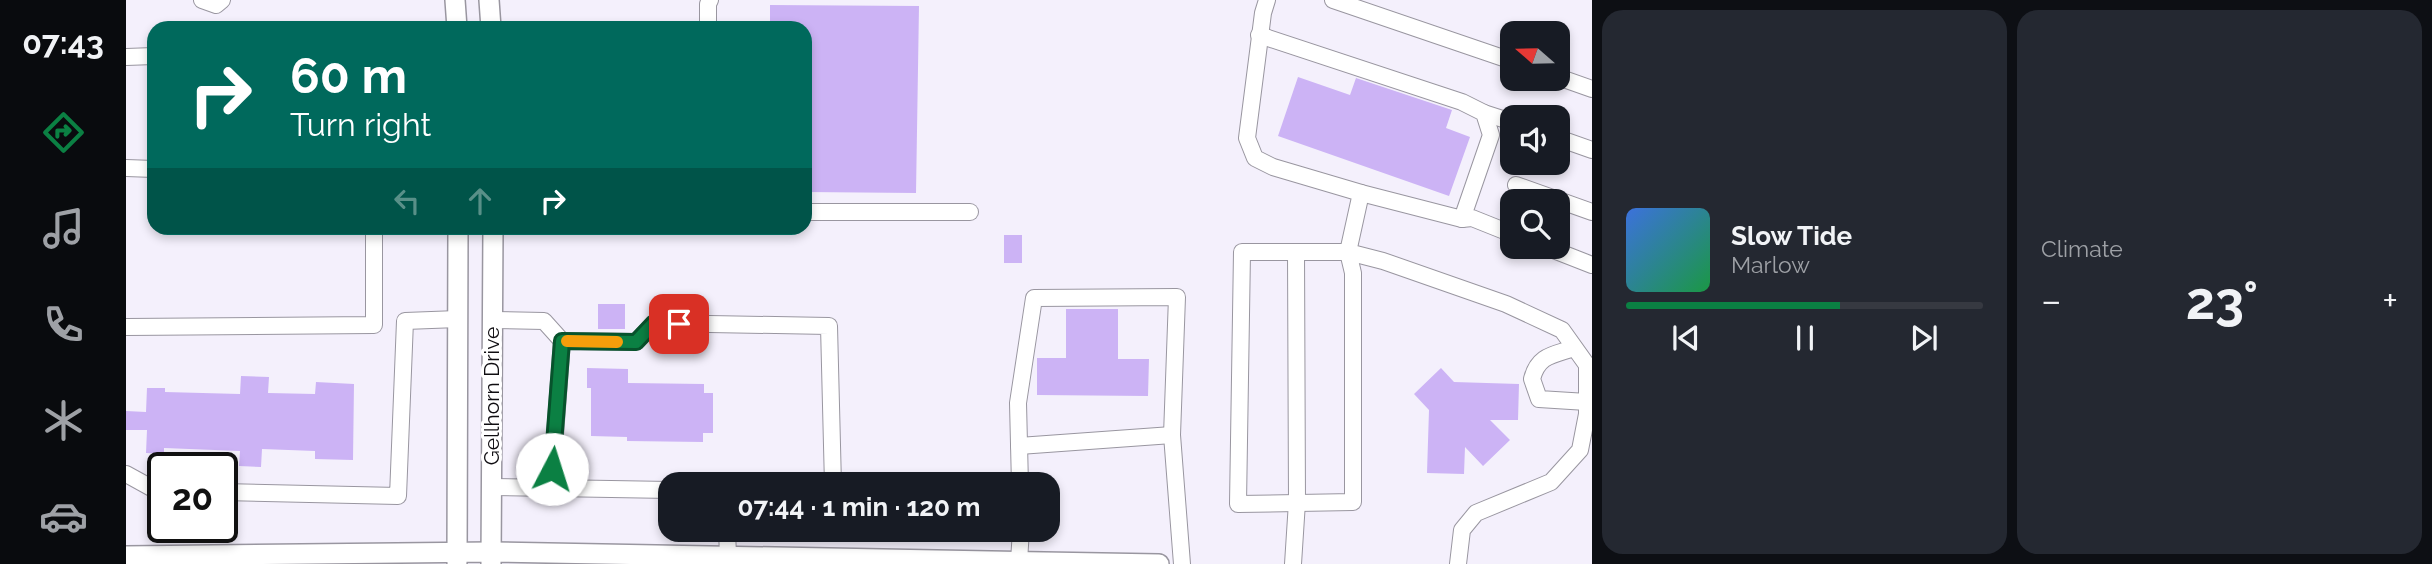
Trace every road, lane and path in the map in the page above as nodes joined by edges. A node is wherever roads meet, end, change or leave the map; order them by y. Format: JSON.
{"nodes":[{"id":1,"x":202,"y":0,"type":"edge"},
{"id":2,"x":222,"y":0,"type":"edge"},
{"id":3,"x":454,"y":0,"type":"edge"},
{"id":4,"x":489,"y":0,"type":"edge"},
{"id":5,"x":710,"y":0,"type":"edge"},
{"id":6,"x":1266,"y":0,"type":"edge"},
{"id":7,"x":1333,"y":0,"type":"edge"},
{"id":8,"x":456,"y":21,"type":"edge"},
{"id":9,"x":490,"y":21,"type":"edge"},
{"id":10,"x":708,"y":21,"type":"edge"},
{"id":11,"x":1259,"y":35,"type":"junction"},
{"id":12,"x":147,"y":56,"type":"edge"},
{"id":13,"x":126,"y":57,"type":"edge"},
{"id":14,"x":1500,"y":57,"type":"edge"},
{"id":15,"x":1570,"y":81,"type":"edge"},
{"id":16,"x":1592,"y":89,"type":"edge"},
{"id":17,"x":1484,"y":113,"type":"junction"},
{"id":18,"x":1500,"y":118,"type":"edge"},
{"id":19,"x":1570,"y":142,"type":"edge"},
{"id":20,"x":1592,"y":150,"type":"edge"},
{"id":21,"x":126,"y":168,"type":"edge"},
{"id":22,"x":147,"y":169,"type":"edge"},
{"id":23,"x":1516,"y":185,"type":"dead end"},
{"id":24,"x":1361,"y":193,"type":"junction"},
{"id":25,"x":812,"y":212,"type":"edge"},
{"id":26,"x":970,"y":212,"type":"dead end"},
{"id":27,"x":1592,"y":212,"type":"edge"},
{"id":28,"x":1462,"y":219,"type":"junction"},
{"id":29,"x":1500,"y":229,"type":"edge"},
{"id":30,"x":374,"y":235,"type":"edge"},
{"id":31,"x":458,"y":235,"type":"edge"},
{"id":32,"x":493,"y":235,"type":"edge"},
{"id":33,"x":1296,"y":252,"type":"junction"},
{"id":34,"x":1348,"y":252,"type":"junction"},
{"id":35,"x":1570,"y":256,"type":"edge"},
{"id":36,"x":1592,"y":265,"type":"edge"},
{"id":37,"x":458,"y":319,"type":"junction"},
{"id":38,"x":492,"y":320,"type":"junction"},
{"id":39,"x":126,"y":327,"type":"edge"},
{"id":40,"x":562,"y":341,"type":"junction"},
{"id":41,"x":1574,"y":348,"type":"junction"},
{"id":42,"x":1589,"y":394,"type":"edge"},
{"id":43,"x":1172,"y":435,"type":"junction"},
{"id":44,"x":1019,"y":446,"type":"junction"},
{"id":45,"x":833,"y":472,"type":"edge"},
{"id":46,"x":1020,"y":472,"type":"edge"},
{"id":47,"x":126,"y":474,"type":"edge"},
{"id":48,"x":147,"y":486,"type":"edge"},
{"id":49,"x":492,"y":487,"type":"junction"},
{"id":50,"x":551,"y":488,"type":"junction"},
{"id":51,"x":658,"y":489,"type":"edge"},
{"id":52,"x":238,"y":492,"type":"edge"},
{"id":53,"x":1297,"y":502,"type":"junction"},
{"id":54,"x":727,"y":542,"type":"edge"},
{"id":55,"x":1020,"y":542,"type":"edge"},
{"id":56,"x":126,"y":556,"type":"edge"},
{"id":57,"x":728,"y":556,"type":"junction"},
{"id":58,"x":457,"y":558,"type":"edge"},
{"id":59,"x":491,"y":558,"type":"edge"},
{"id":60,"x":1019,"y":561,"type":"junction"},
{"id":61,"x":1159,"y":564,"type":"edge"},
{"id":62,"x":1182,"y":564,"type":"edge"},
{"id":63,"x":1293,"y":564,"type":"edge"},
{"id":64,"x":1458,"y":564,"type":"edge"}],
"edges":[{"from":1,"to":2,"type":"street"},
{"from":3,"to":8,"type":"main road"},
{"from":4,"to":9,"type":"main road"},
{"from":5,"to":10,"type":"street"},
{"from":6,"to":11,"type":"street"},
{"from":7,"to":14,"type":"street"},
{"from":11,"to":17,"type":"street"},
{"from":11,"to":24,"type":"street"},
{"from":12,"to":13,"type":"street"},
{"from":15,"to":16,"type":"street"},
{"from":17,"to":18,"type":"street"},
{"from":17,"to":28,"type":"street"},
{"from":19,"to":20,"type":"street"},
{"from":21,"to":22,"type":"street"},
{"from":23,"to":27,"type":"street"},
{"from":24,"to":28,"type":"street"},
{"from":24,"to":34,"type":"street"},
{"from":25,"to":26,"type":"street"},
{"from":28,"to":29,"type":"street"},
{"from":30,"to":39,"type":"street"},
{"from":31,"to":37,"type":"main road","name":"Gellhorn Drive"},
{"from":32,"to":38,"type":"main road","name":"Gellhorn Drive"},
{"from":33,"to":34,"type":"street"},
{"from":33,"to":53,"type":"street"},
{"from":33,"to":53,"type":"street"},
{"from":34,"to":41,"type":"street"},
{"from":34,"to":53,"type":"street"},
{"from":35,"to":36,"type":"street"},
{"from":37,"to":38,"type":"main road"},
{"from":37,"to":52,"type":"street"},
{"from":37,"to":58,"type":"main road","name":"Gellhorn Drive"},
{"from":38,"to":40,"type":"street"},
{"from":38,"to":49,"type":"main road","name":"Gellhorn Drive"},
{"from":40,"to":45,"type":"street"},
{"from":40,"to":50,"type":"street"},
{"from":41,"to":42,"type":"street"},
{"from":41,"to":42,"type":"street"},
{"from":42,"to":64,"type":"street"},
{"from":43,"to":44,"type":"street"},
{"from":43,"to":44,"type":"street"},
{"from":43,"to":62,"type":"street"},
{"from":44,"to":46,"type":"street"},
{"from":47,"to":48,"type":"street"},
{"from":49,"to":50,"type":"street"},
{"from":49,"to":59,"type":"main road","name":"Gellhorn Drive"},
{"from":50,"to":51,"type":"street"},
{"from":53,"to":63,"type":"street"},
{"from":54,"to":57,"type":"street"},
{"from":55,"to":60,"type":"street"},
{"from":56,"to":58,"type":"main road"},
{"from":57,"to":59,"type":"main road"},
{"from":57,"to":60,"type":"main road"},
{"from":58,"to":59,"type":"main road"},
{"from":60,"to":61,"type":"main road"}]}
